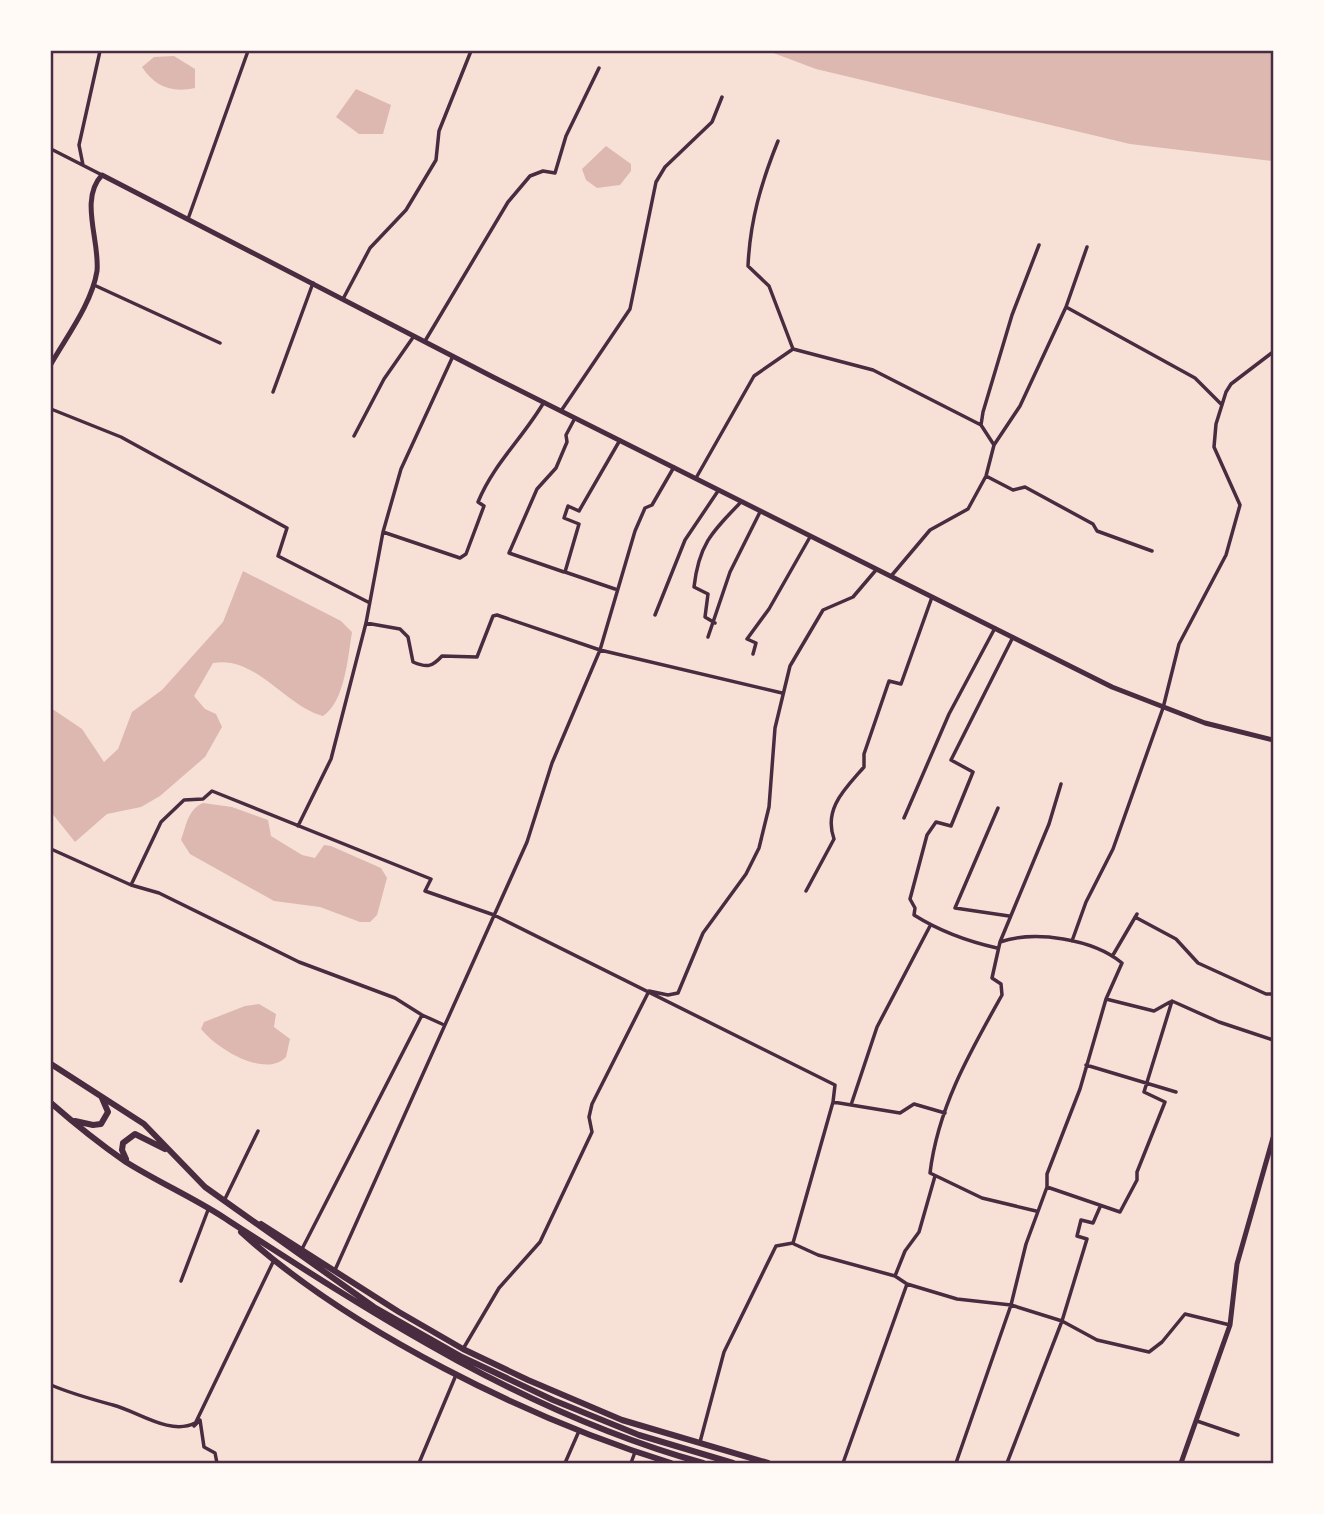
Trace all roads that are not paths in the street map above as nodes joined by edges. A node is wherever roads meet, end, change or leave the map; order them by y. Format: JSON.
{"nodes":[{"id":1,"x":100,"y":51,"type":"edge"},
{"id":2,"x":248,"y":51,"type":"edge"},
{"id":3,"x":471,"y":51,"type":"edge"},
{"id":4,"x":599,"y":68,"type":"dead end"},
{"id":5,"x":722,"y":97,"type":"dead end"},
{"id":6,"x":778,"y":141,"type":"dead end"},
{"id":7,"x":51,"y":149,"type":"edge"},
{"id":8,"x":83,"y":165,"type":"junction"},
{"id":9,"x":103,"y":175,"type":"junction"},
{"id":10,"x":188,"y":219,"type":"junction"},
{"id":11,"x":1039,"y":245,"type":"dead end"},
{"id":12,"x":1087,"y":247,"type":"dead end"},
{"id":13,"x":313,"y":284,"type":"junction"},
{"id":14,"x":93,"y":285,"type":"junction"},
{"id":15,"x":342,"y":299,"type":"junction"},
{"id":16,"x":1066,"y":307,"type":"junction"},
{"id":17,"x":414,"y":336,"type":"junction"},
{"id":18,"x":425,"y":341,"type":"junction"},
{"id":19,"x":220,"y":343,"type":"dead end"},
{"id":20,"x":793,"y":349,"type":"junction"},
{"id":21,"x":1273,"y":352,"type":"edge"},
{"id":22,"x":453,"y":356,"type":"junction"},
{"id":23,"x":51,"y":364,"type":"edge"},
{"id":24,"x":273,"y":392,"type":"dead end"},
{"id":25,"x":544,"y":402,"type":"junction"},
{"id":26,"x":1222,"y":405,"type":"junction"},
{"id":27,"x":51,"y":410,"type":"edge"},
{"id":28,"x":561,"y":411,"type":"junction"},
{"id":29,"x":575,"y":418,"type":"junction"},
{"id":30,"x":981,"y":425,"type":"junction"},
{"id":31,"x":354,"y":436,"type":"dead end"},
{"id":32,"x":620,"y":440,"type":"junction"},
{"id":33,"x":994,"y":445,"type":"junction"},
{"id":34,"x":674,"y":467,"type":"junction"},
{"id":35,"x":986,"y":476,"type":"junction"},
{"id":36,"x":696,"y":478,"type":"junction"},
{"id":37,"x":719,"y":489,"type":"junction"},
{"id":38,"x":742,"y":501,"type":"junction"},
{"id":39,"x":761,"y":510,"type":"junction"},
{"id":40,"x":383,"y":532,"type":"junction"},
{"id":41,"x":811,"y":535,"type":"junction"},
{"id":42,"x":1152,"y":551,"type":"dead end"},
{"id":43,"x":878,"y":568,"type":"junction"},
{"id":44,"x":565,"y":572,"type":"junction"},
{"id":45,"x":892,"y":575,"type":"junction"},
{"id":46,"x":615,"y":590,"type":"junction"},
{"id":47,"x":933,"y":595,"type":"junction"},
{"id":48,"x":368,"y":602,"type":"junction"},
{"id":49,"x":655,"y":615,"type":"dead end"},
{"id":50,"x":366,"y":623,"type":"junction"},
{"id":51,"x":715,"y":623,"type":"junction"},
{"id":52,"x":995,"y":628,"type":"junction"},
{"id":53,"x":1013,"y":636,"type":"junction"},
{"id":54,"x":708,"y":637,"type":"dead end"},
{"id":55,"x":600,"y":650,"type":"junction"},
{"id":56,"x":753,"y":654,"type":"dead end"},
{"id":57,"x":782,"y":693,"type":"junction"},
{"id":58,"x":1163,"y":708,"type":"junction"},
{"id":59,"x":1273,"y":740,"type":"edge"},
{"id":60,"x":1061,"y":784,"type":"dead end"},
{"id":61,"x":998,"y":808,"type":"dead end"},
{"id":62,"x":904,"y":818,"type":"dead end"},
{"id":63,"x":298,"y":826,"type":"junction"},
{"id":64,"x":51,"y":849,"type":"edge"},
{"id":65,"x":131,"y":885,"type":"junction"},
{"id":66,"x":806,"y":891,"type":"dead end"},
{"id":67,"x":494,"y":915,"type":"junction"},
{"id":68,"x":1009,"y":916,"type":"junction"},
{"id":69,"x":930,"y":926,"type":"junction"},
{"id":70,"x":1072,"y":941,"type":"junction"},
{"id":71,"x":1000,"y":942,"type":"junction"},
{"id":72,"x":998,"y":948,"type":"junction"},
{"id":73,"x":1113,"y":956,"type":"junction"},
{"id":74,"x":649,"y":991,"type":"junction"},
{"id":75,"x":1273,"y":994,"type":"edge"},
{"id":76,"x":1106,"y":999,"type":"junction"},
{"id":77,"x":1172,"y":1000,"type":"junction"},
{"id":78,"x":422,"y":1015,"type":"junction"},
{"id":79,"x":443,"y":1024,"type":"junction"},
{"id":80,"x":1273,"y":1040,"type":"edge"},
{"id":81,"x":51,"y":1064,"type":"edge"},
{"id":82,"x":1086,"y":1065,"type":"dead end"},
{"id":83,"x":1146,"y":1085,"type":"junction"},
{"id":84,"x":1176,"y":1092,"type":"dead end"},
{"id":85,"x":99,"y":1094,"type":"junction"},
{"id":86,"x":833,"y":1102,"type":"junction"},
{"id":87,"x":51,"y":1104,"type":"edge"},
{"id":88,"x":851,"y":1105,"type":"junction"},
{"id":89,"x":945,"y":1113,"type":"junction"},
{"id":90,"x":70,"y":1119,"type":"junction"},
{"id":91,"x":258,"y":1131,"type":"dead end"},
{"id":92,"x":1273,"y":1138,"type":"edge"},
{"id":93,"x":176,"y":1158,"type":"junction"},
{"id":94,"x":129,"y":1163,"type":"junction"},
{"id":95,"x":936,"y":1176,"type":"junction"},
{"id":96,"x":1047,"y":1187,"type":"junction"},
{"id":97,"x":224,"y":1201,"type":"junction"},
{"id":98,"x":1100,"y":1206,"type":"junction"},
{"id":99,"x":209,"y":1208,"type":"junction"},
{"id":100,"x":1036,"y":1211,"type":"junction"},
{"id":101,"x":225,"y":1218,"type":"junction"},
{"id":102,"x":252,"y":1221,"type":"junction"},
{"id":103,"x":793,"y":1243,"type":"junction"},
{"id":104,"x":302,"y":1250,"type":"junction"},
{"id":105,"x":274,"y":1260,"type":"junction"},
{"id":106,"x":334,"y":1272,"type":"junction"},
{"id":107,"x":895,"y":1276,"type":"junction"},
{"id":108,"x":181,"y":1282,"type":"dead end"},
{"id":109,"x":907,"y":1284,"type":"junction"},
{"id":110,"x":1011,"y":1305,"type":"junction"},
{"id":111,"x":1062,"y":1321,"type":"junction"},
{"id":112,"x":1230,"y":1325,"type":"junction"},
{"id":113,"x":463,"y":1349,"type":"junction"},
{"id":114,"x":457,"y":1373,"type":"junction"},
{"id":115,"x":51,"y":1385,"type":"edge"},
{"id":116,"x":200,"y":1420,"type":"junction"},
{"id":117,"x":1196,"y":1421,"type":"junction"},
{"id":118,"x":579,"y":1430,"type":"junction"},
{"id":119,"x":1238,"y":1435,"type":"dead end"},
{"id":120,"x":699,"y":1444,"type":"junction"},
{"id":121,"x":635,"y":1452,"type":"junction"},
{"id":122,"x":217,"y":1463,"type":"edge"},
{"id":123,"x":419,"y":1463,"type":"edge"},
{"id":124,"x":565,"y":1463,"type":"edge"},
{"id":125,"x":631,"y":1463,"type":"edge"},
{"id":126,"x":671,"y":1463,"type":"edge"},
{"id":127,"x":703,"y":1463,"type":"edge"},
{"id":128,"x":733,"y":1463,"type":"edge"},
{"id":129,"x":768,"y":1463,"type":"edge"},
{"id":130,"x":843,"y":1463,"type":"edge"},
{"id":131,"x":956,"y":1463,"type":"edge"},
{"id":132,"x":1007,"y":1463,"type":"edge"},
{"id":133,"x":1181,"y":1463,"type":"edge"}],
"edges":[{"from":1,"to":8,"type":"street"},
{"from":2,"to":10,"type":"street"},
{"from":3,"to":15,"type":"street"},
{"from":4,"to":18,"type":"street"},
{"from":5,"to":28,"type":"street"},
{"from":6,"to":20,"type":"street"},
{"from":7,"to":8,"type":"street"},
{"from":8,"to":9,"type":"street"},
{"from":9,"to":10,"type":"street"},
{"from":9,"to":14,"type":"street"},
{"from":10,"to":13,"type":"street"},
{"from":11,"to":30,"type":"street"},
{"from":12,"to":16,"type":"street"},
{"from":13,"to":15,"type":"street"},
{"from":13,"to":24,"type":"street"},
{"from":14,"to":19,"type":"street"},
{"from":14,"to":23,"type":"street"},
{"from":15,"to":17,"type":"street"},
{"from":16,"to":26,"type":"street"},
{"from":16,"to":33,"type":"street"},
{"from":17,"to":18,"type":"street"},
{"from":17,"to":31,"type":"street"},
{"from":18,"to":22,"type":"street"},
{"from":20,"to":30,"type":"street"},
{"from":20,"to":36,"type":"street"},
{"from":21,"to":26,"type":"street"},
{"from":22,"to":25,"type":"street"},
{"from":22,"to":40,"type":"street"},
{"from":25,"to":28,"type":"street"},
{"from":25,"to":40,"type":"street"},
{"from":26,"to":58,"type":"street"},
{"from":27,"to":48,"type":"street"},
{"from":28,"to":29,"type":"street"},
{"from":29,"to":32,"type":"street"},
{"from":29,"to":44,"type":"street"},
{"from":30,"to":33,"type":"street"},
{"from":32,"to":34,"type":"street"},
{"from":32,"to":44,"type":"street"},
{"from":33,"to":35,"type":"street"},
{"from":34,"to":36,"type":"street"},
{"from":34,"to":46,"type":"street"},
{"from":35,"to":42,"type":"street"},
{"from":35,"to":45,"type":"street"},
{"from":36,"to":37,"type":"street"},
{"from":37,"to":38,"type":"street"},
{"from":37,"to":49,"type":"street"},
{"from":38,"to":39,"type":"street"},
{"from":38,"to":51,"type":"street"},
{"from":39,"to":41,"type":"street"},
{"from":39,"to":51,"type":"street"},
{"from":40,"to":48,"type":"street"},
{"from":41,"to":43,"type":"street"},
{"from":41,"to":56,"type":"street"},
{"from":43,"to":45,"type":"street"},
{"from":43,"to":57,"type":"street"},
{"from":44,"to":46,"type":"street"},
{"from":45,"to":47,"type":"street"},
{"from":46,"to":55,"type":"street"},
{"from":47,"to":52,"type":"street"},
{"from":47,"to":66,"type":"street"},
{"from":48,"to":50,"type":"street"},
{"from":50,"to":55,"type":"street"},
{"from":50,"to":63,"type":"street"},
{"from":51,"to":54,"type":"street"},
{"from":52,"to":53,"type":"street"},
{"from":52,"to":62,"type":"street"},
{"from":53,"to":58,"type":"street"},
{"from":53,"to":69,"type":"street"},
{"from":55,"to":57,"type":"street"},
{"from":55,"to":67,"type":"street"},
{"from":57,"to":74,"type":"street"},
{"from":58,"to":59,"type":"street"},
{"from":58,"to":70,"type":"street"},
{"from":60,"to":68,"type":"street"},
{"from":61,"to":68,"type":"street"},
{"from":63,"to":65,"type":"street"},
{"from":63,"to":67,"type":"street"},
{"from":64,"to":65,"type":"street"},
{"from":65,"to":78,"type":"street"},
{"from":67,"to":74,"type":"street"},
{"from":67,"to":79,"type":"street"},
{"from":68,"to":71,"type":"street"},
{"from":69,"to":72,"type":"street"},
{"from":69,"to":88,"type":"street"},
{"from":70,"to":71,"type":"street"},
{"from":70,"to":73,"type":"street"},
{"from":71,"to":72,"type":"street"},
{"from":72,"to":89,"type":"street"},
{"from":73,"to":75,"type":"street"},
{"from":73,"to":76,"type":"street"},
{"from":74,"to":86,"type":"street"},
{"from":74,"to":113,"type":"street"},
{"from":76,"to":77,"type":"street"},
{"from":76,"to":96,"type":"street"},
{"from":77,"to":80,"type":"street"},
{"from":77,"to":83,"type":"street"},
{"from":78,"to":79,"type":"street"},
{"from":78,"to":104,"type":"street"},
{"from":79,"to":106,"type":"street"},
{"from":81,"to":85,"type":"highway"},
{"from":82,"to":83,"type":"street"},
{"from":83,"to":84,"type":"street"},
{"from":83,"to":98,"type":"street"},
{"from":85,"to":90,"type":"highway"},
{"from":85,"to":93,"type":"highway"},
{"from":86,"to":88,"type":"street"},
{"from":86,"to":103,"type":"street"},
{"from":87,"to":90,"type":"highway"},
{"from":88,"to":89,"type":"street"},
{"from":89,"to":95,"type":"street"},
{"from":90,"to":94,"type":"highway"},
{"from":91,"to":97,"type":"street"},
{"from":92,"to":112,"type":"street"},
{"from":93,"to":94,"type":"highway"},
{"from":93,"to":97,"type":"highway"},
{"from":94,"to":99,"type":"highway"},
{"from":95,"to":100,"type":"street"},
{"from":95,"to":107,"type":"street"},
{"from":96,"to":98,"type":"street"},
{"from":96,"to":100,"type":"street"},
{"from":97,"to":102,"type":"highway"},
{"from":98,"to":111,"type":"street"},
{"from":99,"to":101,"type":"highway"},
{"from":99,"to":108,"type":"street"},
{"from":100,"to":110,"type":"street"},
{"from":101,"to":105,"type":"highway"},
{"from":101,"to":127,"type":"highway"},
{"from":102,"to":104,"type":"highway"},
{"from":102,"to":128,"type":"highway"},
{"from":103,"to":107,"type":"street"},
{"from":103,"to":120,"type":"street"},
{"from":104,"to":106,"type":"highway"},
{"from":105,"to":114,"type":"highway"},
{"from":105,"to":116,"type":"street"},
{"from":106,"to":113,"type":"highway"},
{"from":107,"to":109,"type":"street"},
{"from":109,"to":110,"type":"street"},
{"from":109,"to":130,"type":"street"},
{"from":110,"to":111,"type":"street"},
{"from":110,"to":131,"type":"street"},
{"from":111,"to":112,"type":"street"},
{"from":111,"to":132,"type":"street"},
{"from":112,"to":117,"type":"street"},
{"from":113,"to":120,"type":"highway"},
{"from":114,"to":118,"type":"highway"},
{"from":114,"to":123,"type":"street"},
{"from":115,"to":116,"type":"street"},
{"from":116,"to":122,"type":"street"},
{"from":117,"to":119,"type":"street"},
{"from":117,"to":133,"type":"street"},
{"from":118,"to":121,"type":"highway"},
{"from":118,"to":124,"type":"street"},
{"from":120,"to":129,"type":"highway"},
{"from":121,"to":125,"type":"street"},
{"from":121,"to":126,"type":"highway"}]}
